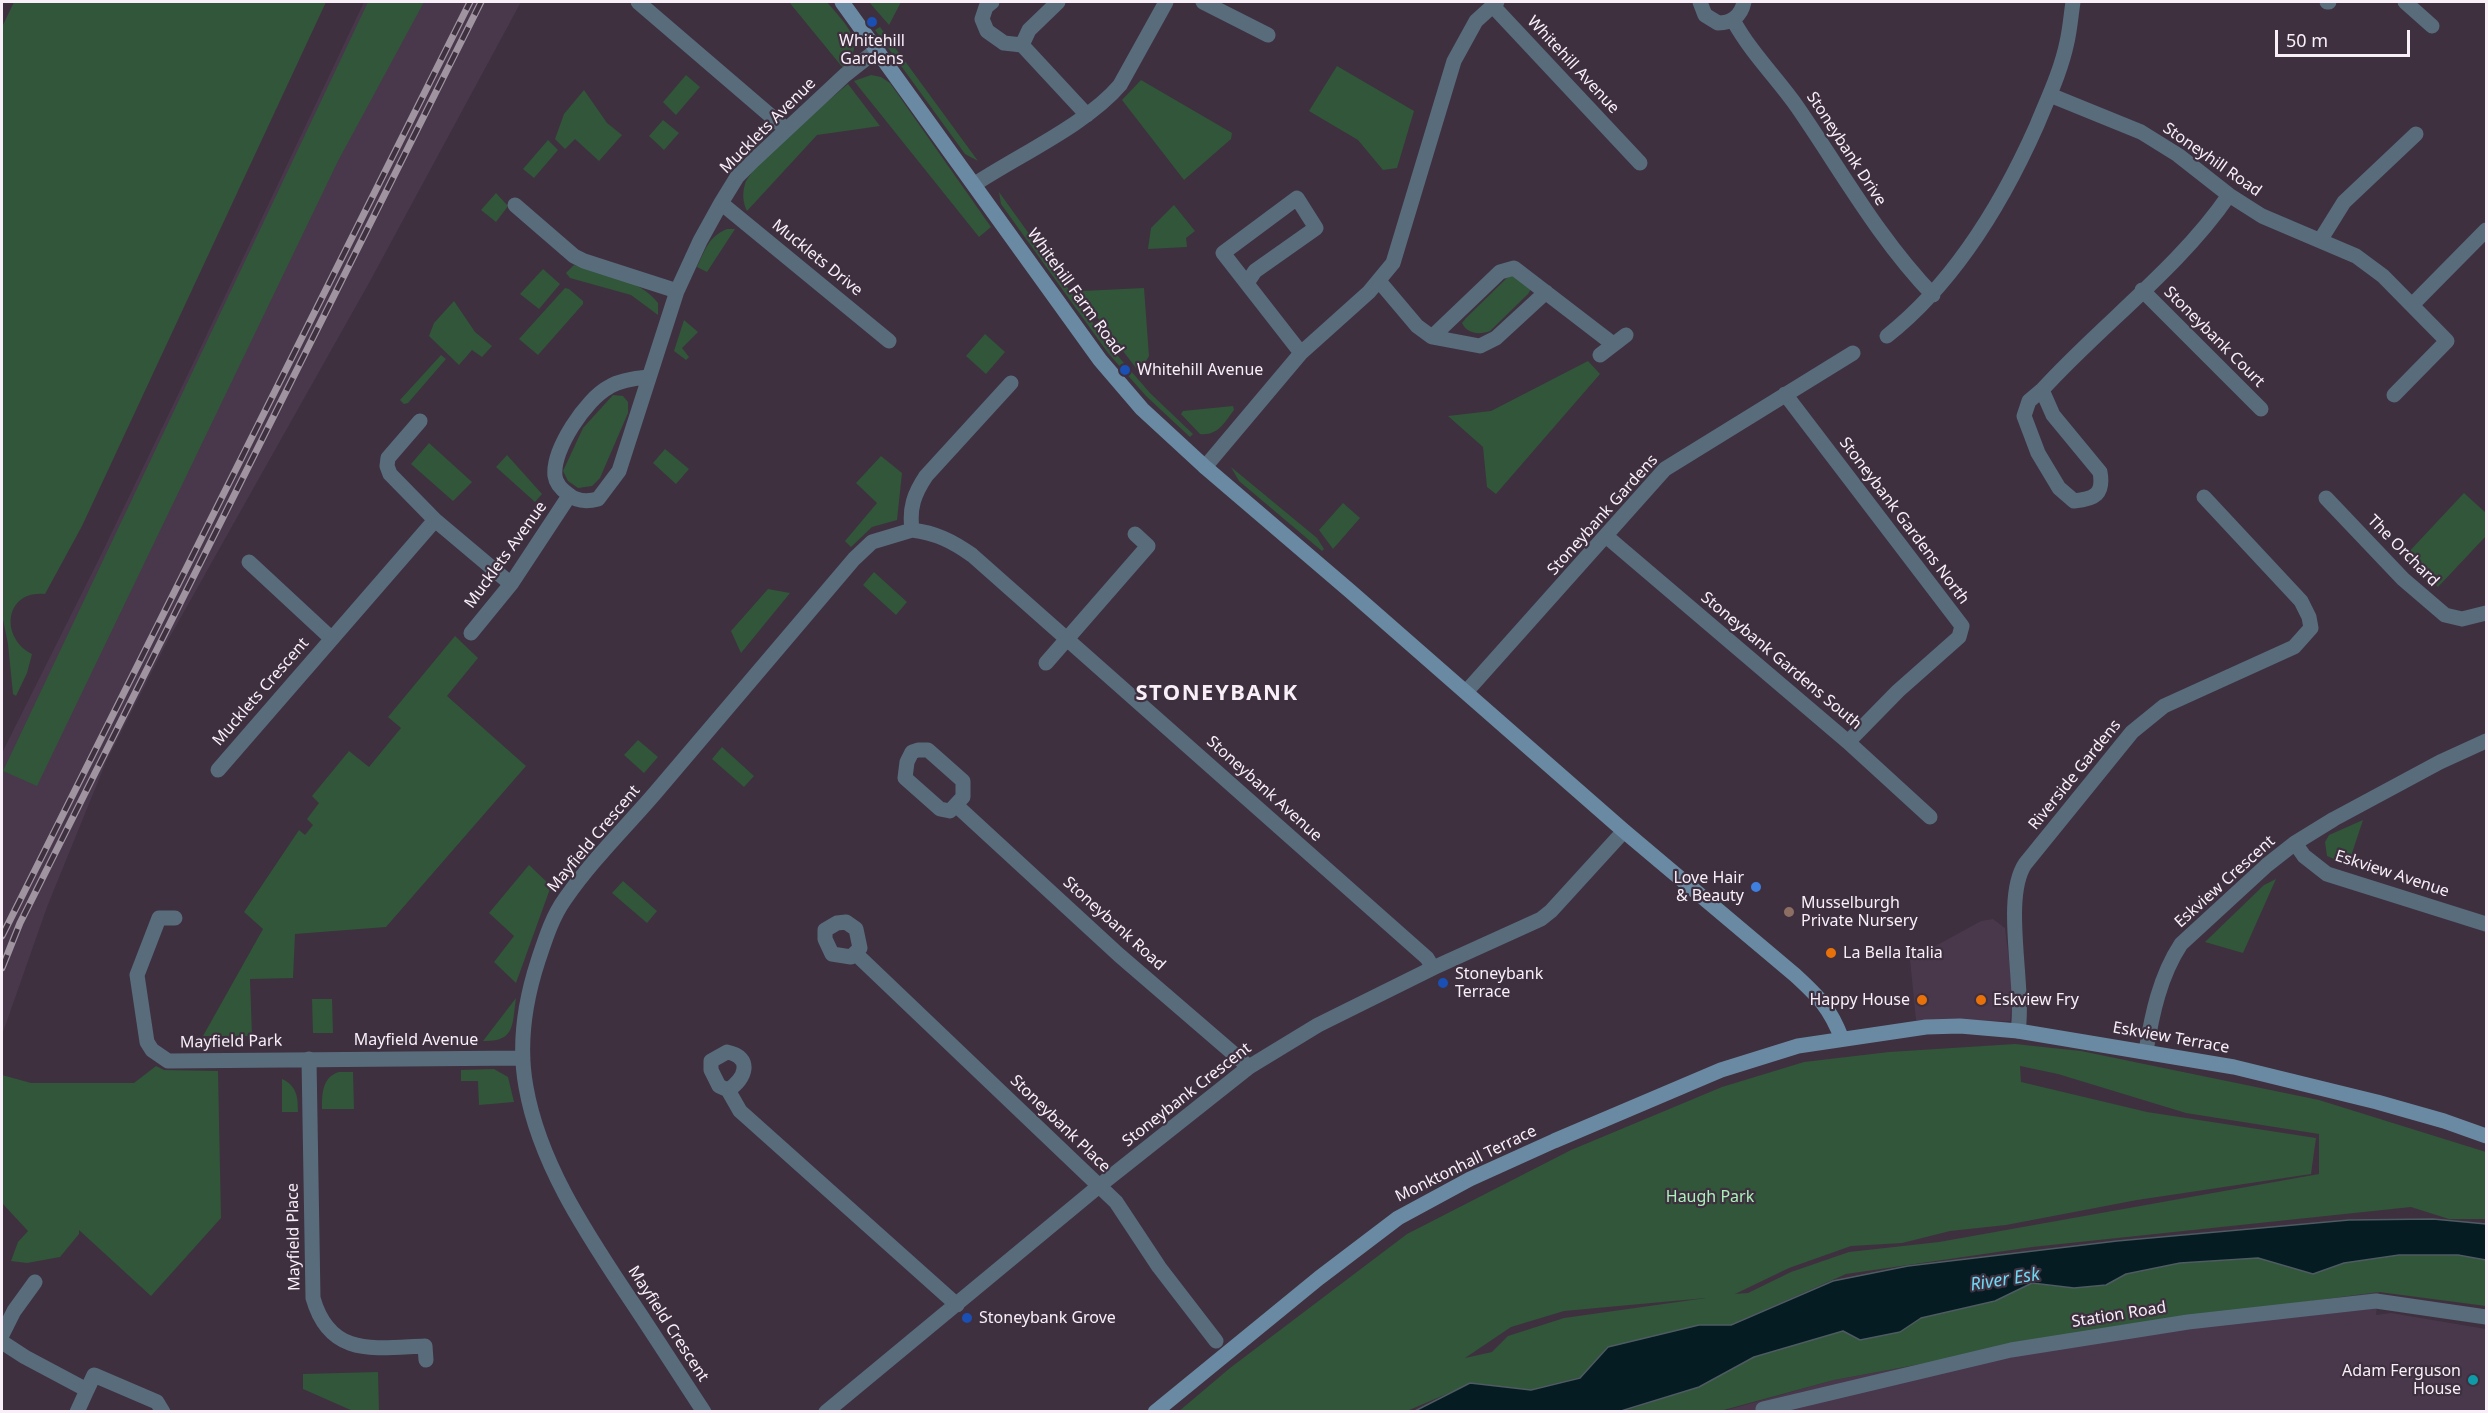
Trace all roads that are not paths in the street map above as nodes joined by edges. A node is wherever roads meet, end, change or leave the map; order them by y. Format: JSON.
{"nodes":[{"id":1,"x":638,"y":2,"type":"edge"},
{"id":2,"x":842,"y":2,"type":"edge"},
{"id":3,"x":992,"y":2,"type":"edge"},
{"id":4,"x":1058,"y":2,"type":"edge"},
{"id":5,"x":1166,"y":2,"type":"edge"},
{"id":6,"x":1203,"y":2,"type":"edge"},
{"id":7,"x":1700,"y":2,"type":"edge"},
{"id":8,"x":1744,"y":2,"type":"edge"},
{"id":9,"x":2073,"y":2,"type":"edge"},
{"id":10,"x":2405,"y":2,"type":"edge"},
{"id":11,"x":1495,"y":3,"type":"edge"},
{"id":12,"x":1733,"y":20,"type":"junction"},
{"id":13,"x":2432,"y":26,"type":"dead end"},
{"id":14,"x":1268,"y":35,"type":"dead end"},
{"id":15,"x":1022,"y":45,"type":"junction"},
{"id":16,"x":878,"y":49,"type":"junction"},
{"id":17,"x":2050,"y":95,"type":"junction"},
{"id":18,"x":1087,"y":115,"type":"junction"},
{"id":19,"x":786,"y":129,"type":"junction"},
{"id":20,"x":2416,"y":134,"type":"dead end"},
{"id":21,"x":1640,"y":163,"type":"dead end"},
{"id":22,"x":975,"y":184,"type":"junction"},
{"id":23,"x":2229,"y":195,"type":"junction"},
{"id":24,"x":721,"y":202,"type":"junction"},
{"id":25,"x":515,"y":205,"type":"dead end"},
{"id":26,"x":2487,"y":230,"type":"edge"},
{"id":27,"x":2321,"y":239,"type":"junction"},
{"id":28,"x":1380,"y":281,"type":"junction"},
{"id":29,"x":1247,"y":283,"type":"junction"},
{"id":30,"x":2142,"y":290,"type":"junction"},
{"id":31,"x":677,"y":291,"type":"junction"},
{"id":32,"x":1546,"y":292,"type":"junction"},
{"id":33,"x":1933,"y":295,"type":"junction"},
{"id":34,"x":2413,"y":304,"type":"junction"},
{"id":35,"x":1626,"y":335,"type":"dead end"},
{"id":36,"x":1887,"y":336,"type":"dead end"},
{"id":37,"x":1432,"y":337,"type":"junction"},
{"id":38,"x":889,"y":341,"type":"dead end"},
{"id":39,"x":1613,"y":344,"type":"junction"},
{"id":40,"x":1301,"y":352,"type":"junction"},
{"id":41,"x":1853,"y":353,"type":"dead end"},
{"id":42,"x":1600,"y":355,"type":"dead end"},
{"id":43,"x":649,"y":377,"type":"junction"},
{"id":44,"x":1011,"y":383,"type":"dead end"},
{"id":45,"x":2042,"y":390,"type":"junction"},
{"id":46,"x":1785,"y":394,"type":"junction"},
{"id":47,"x":2394,"y":395,"type":"dead end"},
{"id":48,"x":2261,"y":409,"type":"dead end"},
{"id":49,"x":420,"y":421,"type":"dead end"},
{"id":50,"x":1205,"y":467,"type":"junction"},
{"id":51,"x":569,"y":496,"type":"junction"},
{"id":52,"x":2204,"y":497,"type":"dead end"},
{"id":53,"x":2326,"y":498,"type":"dead end"},
{"id":54,"x":435,"y":520,"type":"junction"},
{"id":55,"x":912,"y":530,"type":"junction"},
{"id":56,"x":1135,"y":534,"type":"dead end"},
{"id":57,"x":1606,"y":536,"type":"junction"},
{"id":58,"x":249,"y":562,"type":"dead end"},
{"id":59,"x":511,"y":584,"type":"junction"},
{"id":60,"x":2487,"y":613,"type":"edge"},
{"id":61,"x":471,"y":633,"type":"dead end"},
{"id":62,"x":332,"y":639,"type":"junction"},
{"id":63,"x":1067,"y":639,"type":"junction"},
{"id":64,"x":1046,"y":663,"type":"dead end"},
{"id":65,"x":1466,"y":692,"type":"junction"},
{"id":66,"x":1848,"y":741,"type":"junction"},
{"id":67,"x":2487,"y":741,"type":"edge"},
{"id":68,"x":218,"y":770,"type":"dead end"},
{"id":69,"x":957,"y":806,"type":"dead end"},
{"id":70,"x":1930,"y":817,"type":"dead end"},
{"id":71,"x":1624,"y":831,"type":"junction"},
{"id":72,"x":2295,"y":843,"type":"junction"},
{"id":73,"x":175,"y":918,"type":"dead end"},
{"id":74,"x":2487,"y":924,"type":"edge"},
{"id":75,"x":855,"y":953,"type":"dead end"},
{"id":76,"x":1433,"y":968,"type":"junction"},
{"id":77,"x":2018,"y":1031,"type":"junction"},
{"id":78,"x":1842,"y":1039,"type":"junction"},
{"id":79,"x":2146,"y":1051,"type":"junction"},
{"id":80,"x":523,"y":1058,"type":"junction"},
{"id":81,"x":309,"y":1059,"type":"junction"},
{"id":82,"x":1249,"y":1067,"type":"junction"},
{"id":83,"x":728,"y":1090,"type":"dead end"},
{"id":84,"x":2487,"y":1136,"type":"edge"},
{"id":85,"x":1099,"y":1186,"type":"junction"},
{"id":86,"x":35,"y":1282,"type":"dead end"},
{"id":87,"x":957,"y":1305,"type":"junction"},
{"id":88,"x":2487,"y":1317,"type":"edge"},
{"id":89,"x":2,"y":1335,"type":"edge"},
{"id":90,"x":1216,"y":1341,"type":"dead end"},
{"id":91,"x":2,"y":1342,"type":"edge"},
{"id":92,"x":426,"y":1360,"type":"dead end"},
{"id":93,"x":87,"y":1390,"type":"junction"},
{"id":94,"x":1763,"y":1409,"type":"dead end"},
{"id":95,"x":77,"y":1412,"type":"edge"},
{"id":96,"x":163,"y":1412,"type":"edge"},
{"id":97,"x":704,"y":1412,"type":"edge"},
{"id":98,"x":826,"y":1412,"type":"edge"},
{"id":99,"x":1155,"y":1412,"type":"edge"}],
"edges":[{"from":1,"to":19,"type":"street"},
{"from":2,"to":16,"type":"street","name":"Whitehill Farm Road"},
{"from":3,"to":15,"type":"street"},
{"from":4,"to":15,"type":"street"},
{"from":5,"to":18,"type":"street"},
{"from":6,"to":14,"type":"street"},
{"from":7,"to":12,"type":"street"},
{"from":8,"to":12,"type":"street"},
{"from":9,"to":17,"type":"street"},
{"from":10,"to":13,"type":"street"},
{"from":11,"to":21,"type":"street","name":"Whitehill Avenue"},
{"from":11,"to":28,"type":"street","name":"Whitehill Avenue"},
{"from":12,"to":33,"type":"street","name":"Stoneybank Drive"},
{"from":15,"to":18,"type":"street"},
{"from":16,"to":19,"type":"street","name":"Mucklets Avenue"},
{"from":16,"to":22,"type":"street","name":"Whitehill Farm Road"},
{"from":17,"to":23,"type":"street","name":"Stoneyhill Road"},
{"from":17,"to":33,"type":"street"},
{"from":18,"to":22,"type":"street"},
{"from":19,"to":24,"type":"street","name":"Mucklets Avenue"},
{"from":20,"to":27,"type":"street"},
{"from":22,"to":50,"type":"street","name":"Whitehill Farm Road"},
{"from":23,"to":27,"type":"street","name":"Stoneyhill Road"},
{"from":23,"to":30,"type":"street","name":"Stoneybank Court"},
{"from":24,"to":31,"type":"street","name":"Mucklets Avenue"},
{"from":24,"to":38,"type":"street","name":"Mucklets Drive"},
{"from":25,"to":31,"type":"street"},
{"from":26,"to":34,"type":"street"},
{"from":27,"to":34,"type":"street","name":"Stoneyhill Road"},
{"from":28,"to":37,"type":"street"},
{"from":28,"to":40,"type":"street","name":"Whitehill Avenue"},
{"from":29,"to":29,"type":"street"},
{"from":29,"to":40,"type":"street"},
{"from":30,"to":45,"type":"street","name":"Stoneybank Court"},
{"from":30,"to":48,"type":"street","name":"Stoneybank Court"},
{"from":31,"to":43,"type":"street","name":"Mucklets Avenue"},
{"from":32,"to":37,"type":"street"},
{"from":32,"to":37,"type":"street"},
{"from":32,"to":39,"type":"street"},
{"from":33,"to":36,"type":"street"},
{"from":34,"to":47,"type":"street","name":"Stoneyhill Road"},
{"from":35,"to":39,"type":"street"},
{"from":39,"to":42,"type":"street"},
{"from":40,"to":50,"type":"street","name":"Whitehill Avenue"},
{"from":41,"to":46,"type":"street","name":"Stoneybank Gardens"},
{"from":43,"to":51,"type":"street","name":"Mucklets Avenue"},
{"from":43,"to":51,"type":"street","name":"Mucklets Avenue"},
{"from":44,"to":55,"type":"street"},
{"from":45,"to":45,"type":"street","name":"Stoneybank Court"},
{"from":46,"to":57,"type":"street","name":"Stoneybank Gardens"},
{"from":46,"to":66,"type":"street","name":"Stoneybank Gardens North"},
{"from":49,"to":54,"type":"street"},
{"from":50,"to":65,"type":"street","name":"Whitehill Farm Road"},
{"from":51,"to":59,"type":"street","name":"Mucklets Avenue"},
{"from":52,"to":77,"type":"street","name":"Riverside Gardens"},
{"from":53,"to":60,"type":"street","name":"The Orchard"},
{"from":54,"to":59,"type":"street"},
{"from":54,"to":62,"type":"street","name":"Mucklets Crescent"},
{"from":55,"to":63,"type":"street","name":"Stoneybank Avenue"},
{"from":55,"to":80,"type":"street","name":"Mayfield Crescent"},
{"from":56,"to":63,"type":"street"},
{"from":57,"to":65,"type":"street","name":"Stoneybank Gardens"},
{"from":57,"to":66,"type":"street","name":"Stoneybank Gardens South"},
{"from":58,"to":62,"type":"street","name":"Mucklets Crescent"},
{"from":59,"to":61,"type":"street","name":"Mucklets Avenue"},
{"from":62,"to":68,"type":"street","name":"Mucklets Crescent"},
{"from":63,"to":64,"type":"street"},
{"from":63,"to":76,"type":"street","name":"Stoneybank Avenue"},
{"from":65,"to":71,"type":"street"},
{"from":66,"to":70,"type":"street","name":"Stoneybank Gardens South"},
{"from":67,"to":72,"type":"street","name":"Eskview Crescent"},
{"from":69,"to":82,"type":"street","name":"Stoneybank Road"},
{"from":71,"to":76,"type":"street","name":"Stoneybank Crescent"},
{"from":71,"to":78,"type":"street"},
{"from":72,"to":74,"type":"street","name":"Eskview Avenue"},
{"from":72,"to":79,"type":"street","name":"Eskview Crescent"},
{"from":73,"to":81,"type":"street","name":"Mayfield Park"},
{"from":75,"to":85,"type":"street","name":"Stoneybank Place"},
{"from":76,"to":82,"type":"street","name":"Stoneybank Crescent"},
{"from":77,"to":78,"type":"street","name":"Eskview Terrace"},
{"from":77,"to":79,"type":"street","name":"Eskview Terrace"},
{"from":78,"to":99,"type":"street","name":"Monktonhall Terrace"},
{"from":79,"to":84,"type":"street","name":"Eskview Terrace"},
{"from":80,"to":81,"type":"street","name":"Mayfield Avenue"},
{"from":80,"to":97,"type":"street","name":"Mayfield Crescent"},
{"from":81,"to":92,"type":"street","name":"Mayfield Place"},
{"from":82,"to":85,"type":"street","name":"Stoneybank Crescent"},
{"from":83,"to":87,"type":"street"},
{"from":85,"to":87,"type":"street","name":"Stoneybank Crescent"},
{"from":85,"to":90,"type":"street","name":"Stoneybank Place"},
{"from":86,"to":89,"type":"street"},
{"from":87,"to":98,"type":"street","name":"Stoneybank Crescent"},
{"from":88,"to":94,"type":"street","name":"Station Road"},
{"from":91,"to":93,"type":"street"},
{"from":93,"to":95,"type":"street"},
{"from":93,"to":96,"type":"street"}]}
